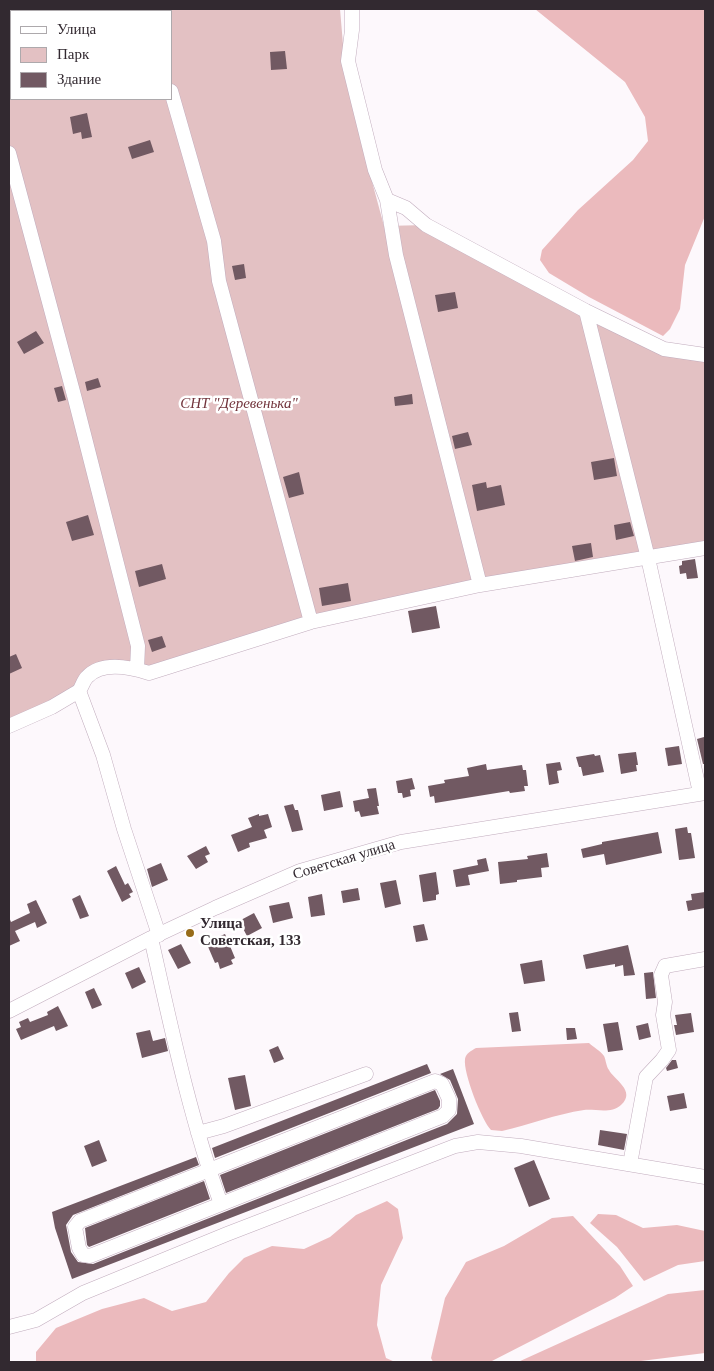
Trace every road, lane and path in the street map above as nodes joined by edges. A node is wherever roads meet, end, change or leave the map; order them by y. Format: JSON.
{"nodes":[{"id":1,"x":352,"y":9,"type":"edge"},
{"id":2,"x":172,"y":94,"type":"edge"},
{"id":3,"x":9,"y":153,"type":"edge"},
{"id":4,"x":387,"y":200,"type":"junction"},
{"id":5,"x":586,"y":310,"type":"junction"},
{"id":6,"x":705,"y":355,"type":"edge"},
{"id":7,"x":705,"y":548,"type":"edge"},
{"id":8,"x":648,"y":558,"type":"junction"},
{"id":9,"x":480,"y":585,"type":"junction"},
{"id":10,"x":311,"y":622,"type":"junction"},
{"id":11,"x":137,"y":669,"type":"junction"},
{"id":12,"x":80,"y":691,"type":"junction"},
{"id":13,"x":9,"y":726,"type":"edge"},
{"id":14,"x":703,"y":793,"type":"edge"},
{"id":15,"x":155,"y":936,"type":"junction"},
{"id":16,"x":705,"y":959,"type":"edge"},
{"id":17,"x":9,"y":1011,"type":"edge"},
{"id":18,"x":366,"y":1074,"type":"dead end"},
{"id":19,"x":198,"y":1133,"type":"junction"},
{"id":20,"x":630,"y":1164,"type":"junction"},
{"id":21,"x":209,"y":1170,"type":"junction"},
{"id":22,"x":705,"y":1177,"type":"edge"},
{"id":23,"x":221,"y":1204,"type":"junction"},
{"id":24,"x":9,"y":1327,"type":"edge"}],
"edges":[{"from":1,"to":4,"type":"street"},
{"from":2,"to":10,"type":"street"},
{"from":3,"to":11,"type":"street"},
{"from":4,"to":5,"type":"street"},
{"from":4,"to":9,"type":"street"},
{"from":5,"to":6,"type":"street"},
{"from":5,"to":8,"type":"street"},
{"from":7,"to":8,"type":"street"},
{"from":8,"to":9,"type":"street"},
{"from":8,"to":14,"type":"street"},
{"from":9,"to":10,"type":"street"},
{"from":10,"to":11,"type":"street"},
{"from":11,"to":12,"type":"street"},
{"from":12,"to":13,"type":"street"},
{"from":12,"to":15,"type":"street"},
{"from":14,"to":15,"type":"street","name":"Советская улица"},
{"from":15,"to":17,"type":"street","name":"Советская улица"},
{"from":15,"to":19,"type":"street"},
{"from":16,"to":20,"type":"street"},
{"from":18,"to":19,"type":"street"},
{"from":19,"to":21,"type":"street"},
{"from":20,"to":22,"type":"street"},
{"from":20,"to":24,"type":"street"},
{"from":21,"to":23,"type":"street"},
{"from":21,"to":23,"type":"street"},
{"from":21,"to":23,"type":"street"}]}
